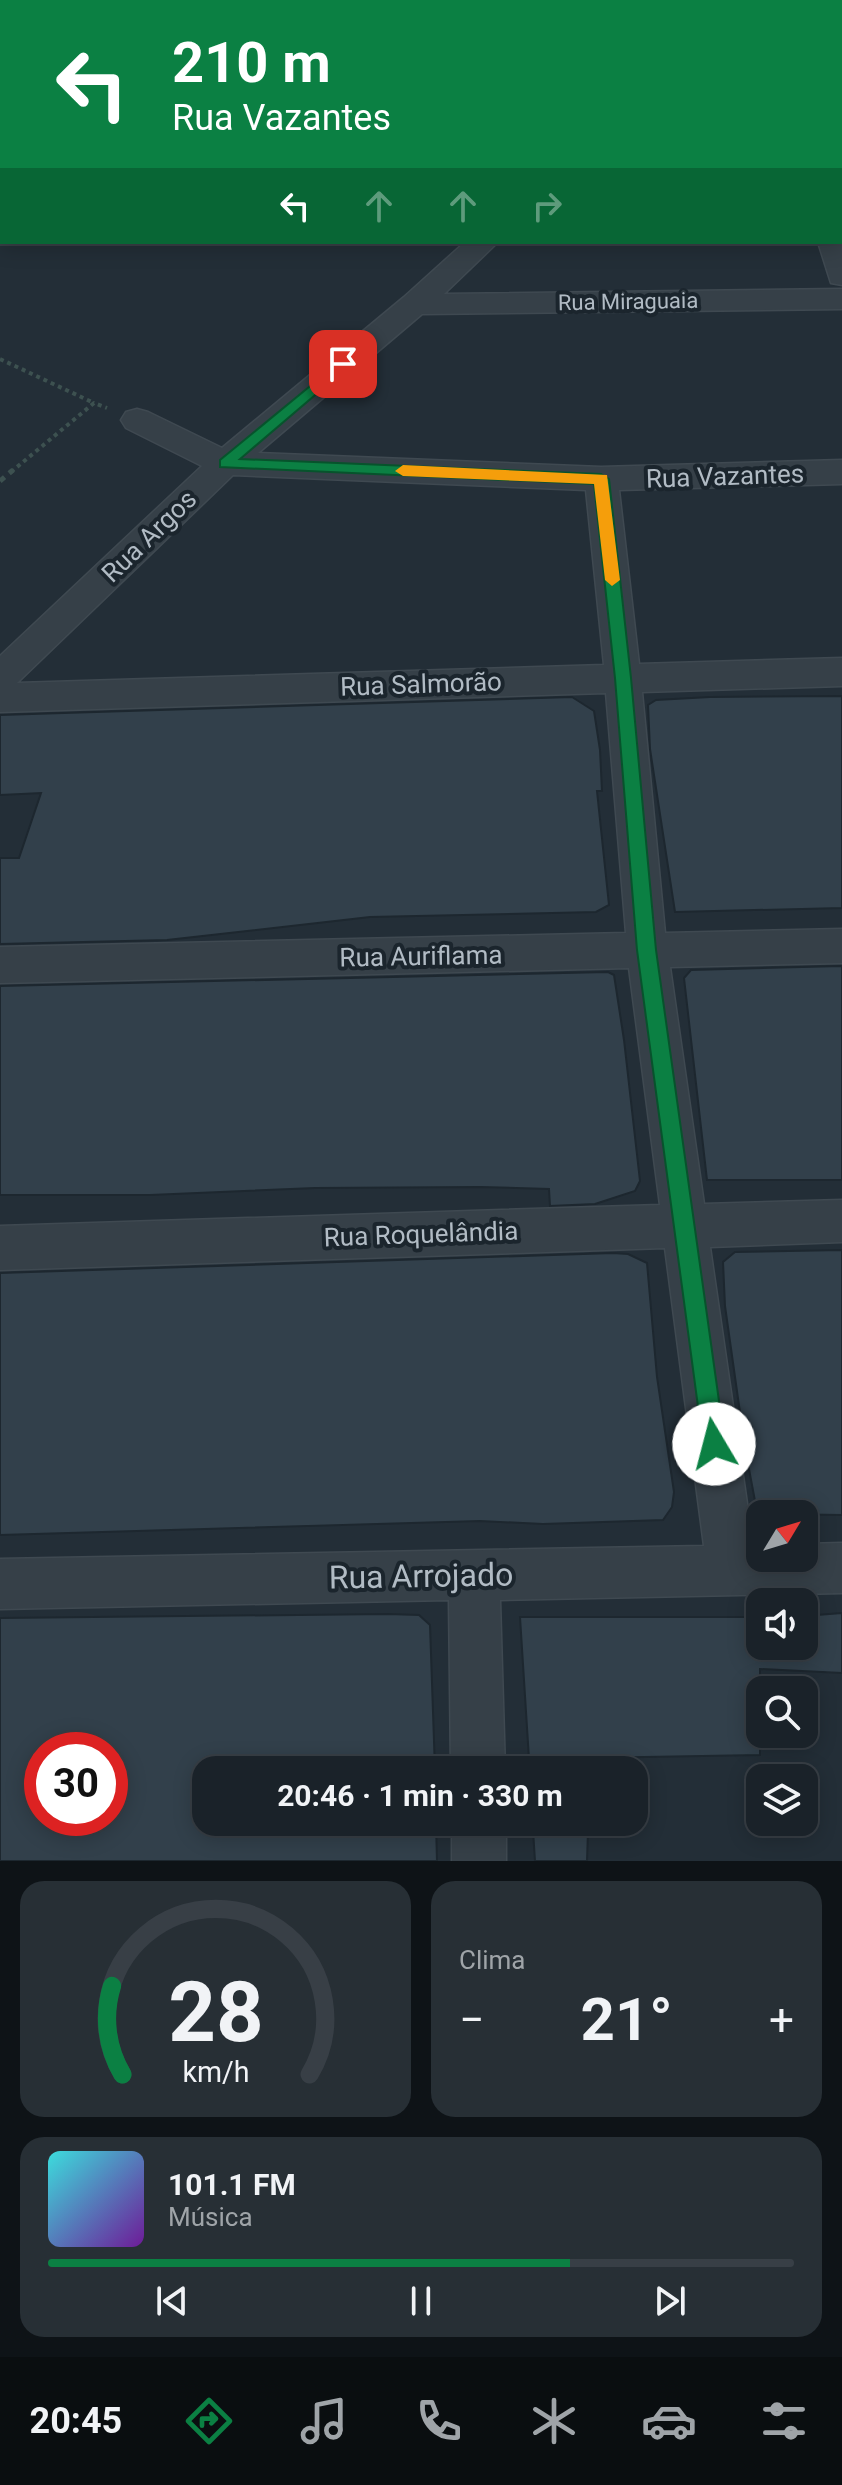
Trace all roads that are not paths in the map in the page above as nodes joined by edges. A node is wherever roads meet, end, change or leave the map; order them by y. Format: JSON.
{"nodes":[{"id":1,"x":481,"y":244,"type":"edge"},
{"id":2,"x":834,"y":244,"type":"edge"},
{"id":3,"x":842,"y":276,"type":"edge"},
{"id":4,"x":842,"y":299,"type":"edge"},
{"id":5,"x":415,"y":304,"type":"junction"},
{"id":6,"x":137,"y":420,"type":"road end"},
{"id":7,"x":225,"y":463,"type":"junction"},
{"id":8,"x":842,"y":472,"type":"edge"},
{"id":9,"x":601,"y":479,"type":"junction"},
{"id":10,"x":842,"y":672,"type":"edge"},
{"id":11,"x":0,"y":678,"type":"edge"},
{"id":12,"x":623,"y":678,"type":"junction"},
{"id":13,"x":0,"y":698,"type":"edge"},
{"id":14,"x":842,"y":946,"type":"edge"},
{"id":15,"x":647,"y":950,"type":"junction"},
{"id":16,"x":0,"y":965,"type":"edge"},
{"id":17,"x":842,"y":1221,"type":"edge"},
{"id":18,"x":683,"y":1225,"type":"junction"},
{"id":19,"x":0,"y":1248,"type":"edge"},
{"id":20,"x":842,"y":1568,"type":"edge"},
{"id":21,"x":732,"y":1569,"type":"junction"},
{"id":22,"x":474,"y":1575,"type":"junction"},
{"id":23,"x":0,"y":1584,"type":"edge"},
{"id":24,"x":478,"y":1756,"type":"edge"},
{"id":25,"x":479,"y":1836,"type":"edge"},
{"id":26,"x":479,"y":1861,"type":"edge"}],
"edges":[{"from":1,"to":5,"type":"street","name":"Rua Argos"},
{"from":2,"to":3,"type":"street"},
{"from":4,"to":5,"type":"street","name":"Rua Miraguaia"},
{"from":5,"to":7,"type":"street","name":"Rua Argos"},
{"from":6,"to":7,"type":"street"},
{"from":7,"to":9,"type":"street","name":"Rua Vazantes"},
{"from":7,"to":11,"type":"street","name":"Rua Argos"},
{"from":8,"to":9,"type":"street","name":"Rua Vazantes"},
{"from":9,"to":12,"type":"street"},
{"from":10,"to":12,"type":"street","name":"Rua Salmorão"},
{"from":12,"to":13,"type":"street","name":"Rua Salmorão"},
{"from":12,"to":15,"type":"street"},
{"from":14,"to":15,"type":"street","name":"Rua Auriflama"},
{"from":15,"to":16,"type":"street","name":"Rua Auriflama"},
{"from":15,"to":18,"type":"street"},
{"from":17,"to":18,"type":"street","name":"Rua Roquelândia"},
{"from":18,"to":19,"type":"street","name":"Rua Roquelândia"},
{"from":18,"to":21,"type":"street"},
{"from":20,"to":21,"type":"street","name":"Rua Arrojado"},
{"from":21,"to":22,"type":"street","name":"Rua Arrojado"},
{"from":22,"to":23,"type":"street","name":"Rua Arrojado"},
{"from":22,"to":24,"type":"street"},
{"from":25,"to":26,"type":"street"}]}
